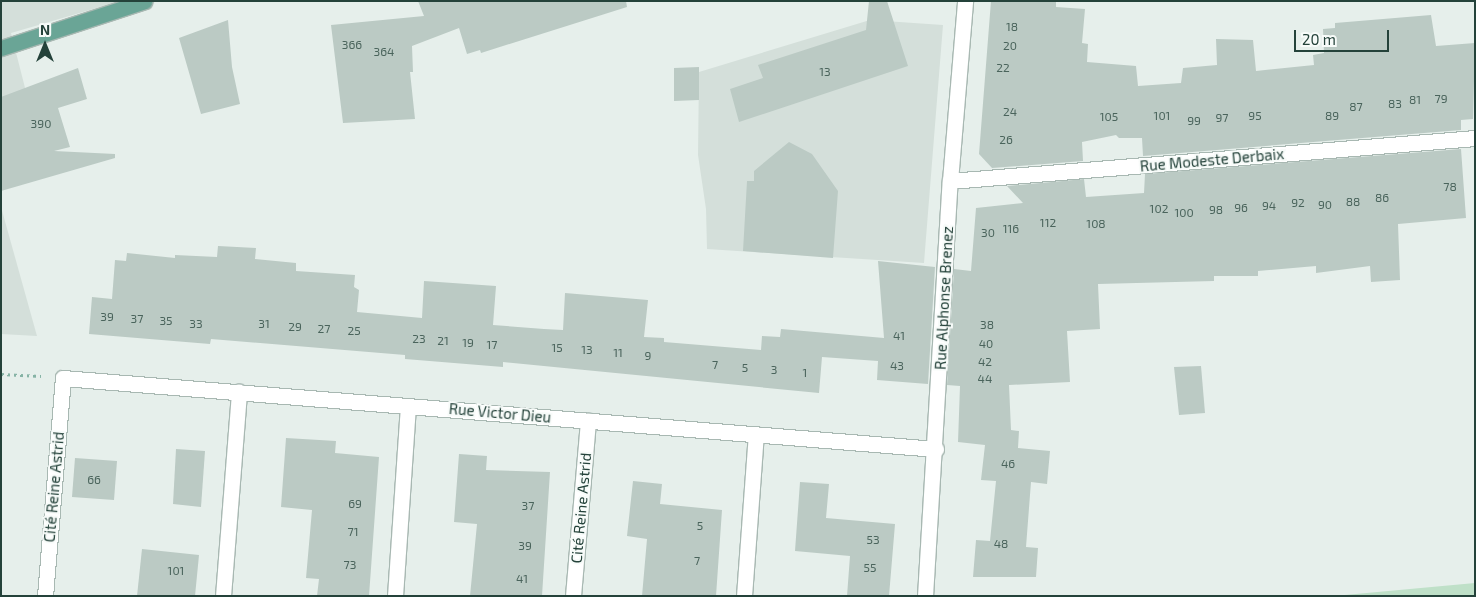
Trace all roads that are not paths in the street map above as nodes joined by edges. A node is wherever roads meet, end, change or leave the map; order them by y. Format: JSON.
{"nodes":[{"id":1,"x":145,"y":1,"type":"edge"},
{"id":2,"x":965,"y":1,"type":"edge"},
{"id":3,"x":1,"y":48,"type":"edge"},
{"id":4,"x":1475,"y":138,"type":"edge"},
{"id":5,"x":950,"y":181,"type":"junction"},
{"id":6,"x":64,"y":378,"type":"joint"},
{"id":7,"x":239,"y":392,"type":"junction"},
{"id":8,"x":408,"y":406,"type":"junction"},
{"id":9,"x":588,"y":421,"type":"junction"},
{"id":10,"x":756,"y":434,"type":"junction"},
{"id":11,"x":936,"y":449,"type":"junction"},
{"id":12,"x":45,"y":596,"type":"edge"},
{"id":13,"x":223,"y":596,"type":"edge"},
{"id":14,"x":395,"y":596,"type":"edge"},
{"id":15,"x":574,"y":596,"type":"edge"},
{"id":16,"x":744,"y":596,"type":"edge"},
{"id":17,"x":924,"y":596,"type":"edge"}],
"edges":[{"from":1,"to":3,"type":"main road"},
{"from":2,"to":5,"type":"street","name":"Rue Alphonse Brenez"},
{"from":4,"to":5,"type":"street","name":"Rue Modeste Derbaix"},
{"from":5,"to":11,"type":"street","name":"Rue Alphonse Brenez"},
{"from":6,"to":7,"type":"street","name":"Rue Victor Dieu"},
{"from":6,"to":12,"type":"street","name":"Cité Reine Astrid"},
{"from":7,"to":8,"type":"street","name":"Rue Victor Dieu"},
{"from":7,"to":13,"type":"street"},
{"from":8,"to":9,"type":"street","name":"Rue Victor Dieu"},
{"from":8,"to":14,"type":"street"},
{"from":9,"to":10,"type":"street","name":"Rue Victor Dieu"},
{"from":9,"to":15,"type":"street","name":"Cité Reine Astrid"},
{"from":10,"to":11,"type":"street","name":"Rue Victor Dieu"},
{"from":10,"to":16,"type":"street"},
{"from":11,"to":17,"type":"street","name":"Rue Alphonse Brenez"}]}
